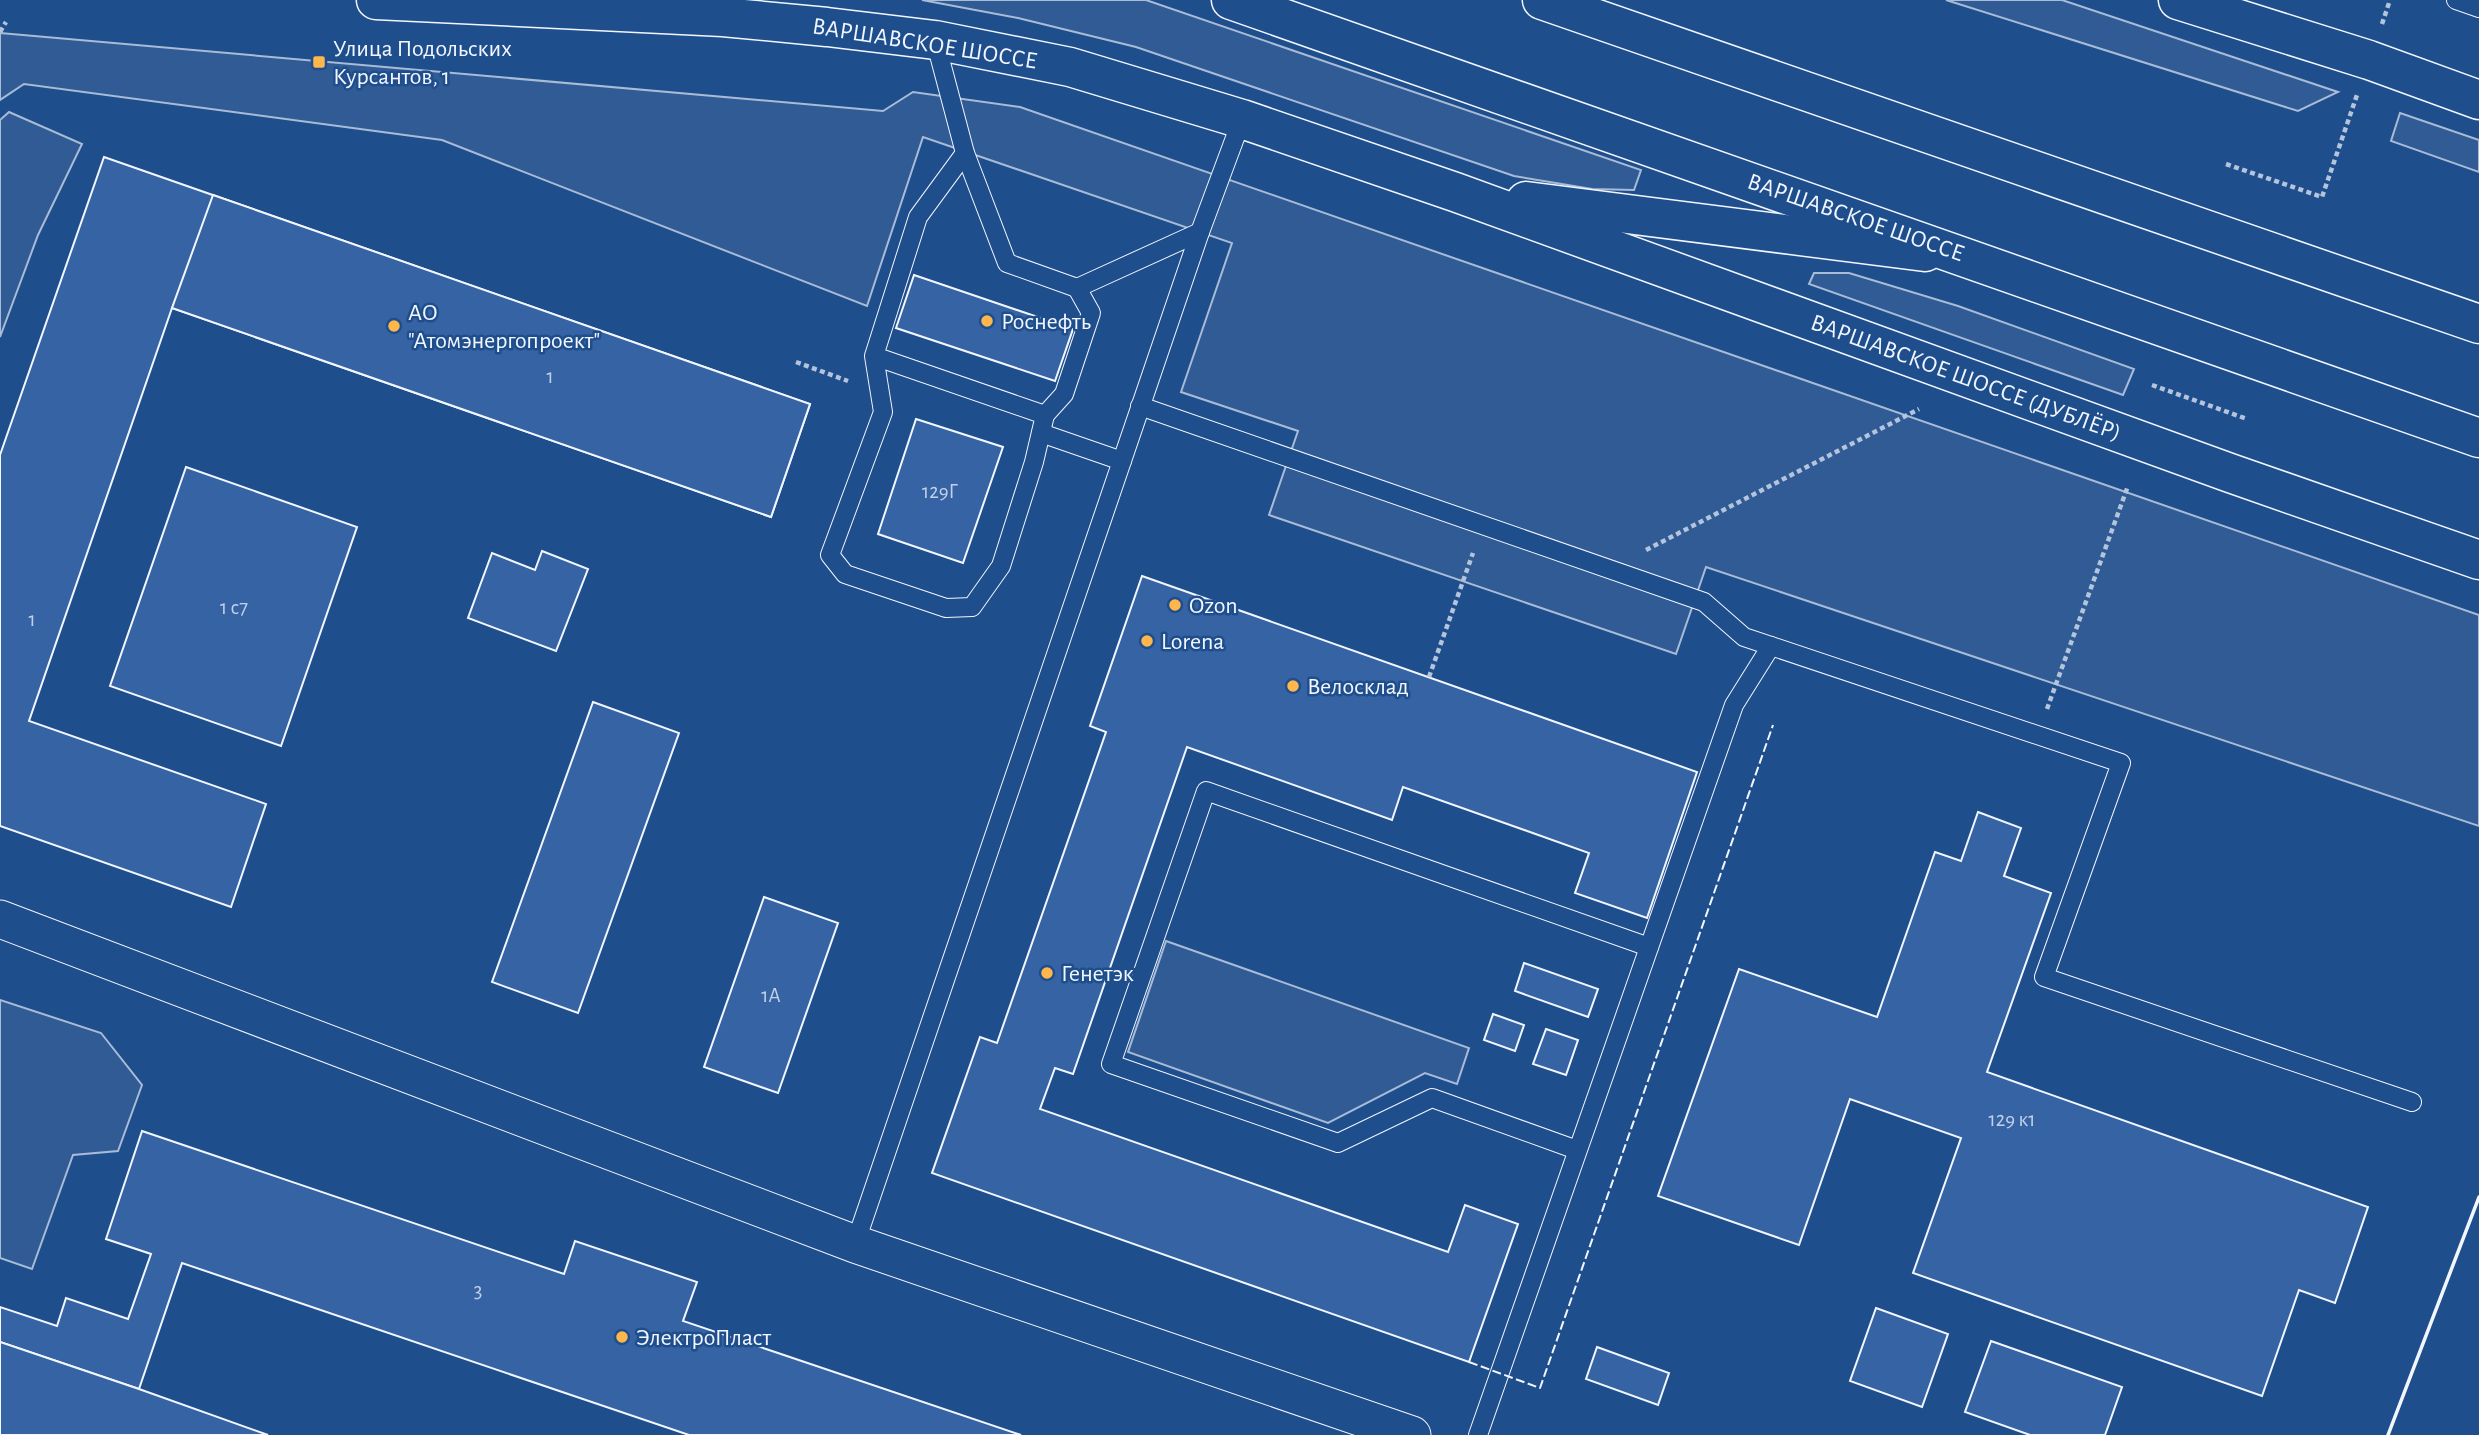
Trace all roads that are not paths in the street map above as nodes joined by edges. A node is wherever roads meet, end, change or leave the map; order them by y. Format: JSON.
{"nodes":[{"id":1,"x":376,"y":0,"type":"edge"},
{"id":2,"x":1231,"y":0,"type":"edge"},
{"id":3,"x":2178,"y":0,"type":"edge"},
{"id":4,"x":2456,"y":0,"type":"edge"},
{"id":5,"x":1550,"y":2,"type":"edge"},
{"id":6,"x":2479,"y":8,"type":"edge"},
{"id":7,"x":935,"y":40,"type":"junction"},
{"id":8,"x":2479,"y":100,"type":"edge"},
{"id":9,"x":1242,"y":119,"type":"junction"},
{"id":10,"x":965,"y":152,"type":"junction"},
{"id":11,"x":1455,"y":192,"type":"junction"},
{"id":12,"x":1200,"y":232,"type":"junction"},
{"id":13,"x":1975,"y":259,"type":"junction"},
{"id":14,"x":1077,"y":288,"type":"junction"},
{"id":15,"x":2479,"y":324,"type":"edge"},
{"id":16,"x":874,"y":356,"type":"junction"},
{"id":17,"x":1140,"y":406,"type":"junction"},
{"id":18,"x":1045,"y":415,"type":"junction"},
{"id":19,"x":1041,"y":433,"type":"junction"},
{"id":20,"x":2479,"y":438,"type":"edge"},
{"id":21,"x":1122,"y":461,"type":"junction"},
{"id":22,"x":2479,"y":560,"type":"edge"},
{"id":23,"x":1771,"y":646,"type":"junction"},
{"id":24,"x":0,"y":919,"type":"edge"},
{"id":25,"x":1649,"y":947,"type":"junction"},
{"id":26,"x":2412,"y":1102,"type":"dead end"},
{"id":27,"x":1577,"y":1150,"type":"junction"},
{"id":28,"x":855,"y":1244,"type":"junction"},
{"id":29,"x":1412,"y":1435,"type":"edge"},
{"id":30,"x":1478,"y":1435,"type":"edge"}],
"edges":[{"from":1,"to":7,"type":"main road","name":"ВАРШАВСКОЕ ШОССЕ"},
{"from":2,"to":13,"type":"main road","name":"ВАРШАВСКОЕ ШОССЕ"},
{"from":3,"to":8,"type":"main road"},
{"from":4,"to":6,"type":"lane"},
{"from":5,"to":15,"type":"main road"},
{"from":7,"to":9,"type":"main road","name":"ВАРШАВСКОЕ ШОССЕ"},
{"from":7,"to":10,"type":"lane"},
{"from":9,"to":11,"type":"main road","name":"ВАРШАВСКОЕ ШОССЕ"},
{"from":9,"to":12,"type":"lane"},
{"from":10,"to":14,"type":"lane"},
{"from":10,"to":16,"type":"lane"},
{"from":11,"to":13,"type":"main road"},
{"from":11,"to":22,"type":"main road","name":"ВАРШАВСКОЕ ШОССЕ (ДУБЛЁР)"},
{"from":12,"to":14,"type":"lane"},
{"from":12,"to":17,"type":"lane"},
{"from":13,"to":20,"type":"main road","name":"ВАРШАВСКОЕ ШОССЕ"},
{"from":14,"to":18,"type":"lane"},
{"from":16,"to":18,"type":"lane"},
{"from":16,"to":19,"type":"lane"},
{"from":17,"to":21,"type":"lane"},
{"from":17,"to":23,"type":"lane"},
{"from":18,"to":19,"type":"lane"},
{"from":19,"to":21,"type":"lane"},
{"from":21,"to":28,"type":"lane"},
{"from":23,"to":25,"type":"lane"},
{"from":23,"to":26,"type":"lane"},
{"from":24,"to":28,"type":"street"},
{"from":25,"to":27,"type":"lane"},
{"from":25,"to":27,"type":"lane"},
{"from":27,"to":30,"type":"lane"},
{"from":28,"to":29,"type":"street"}]}
